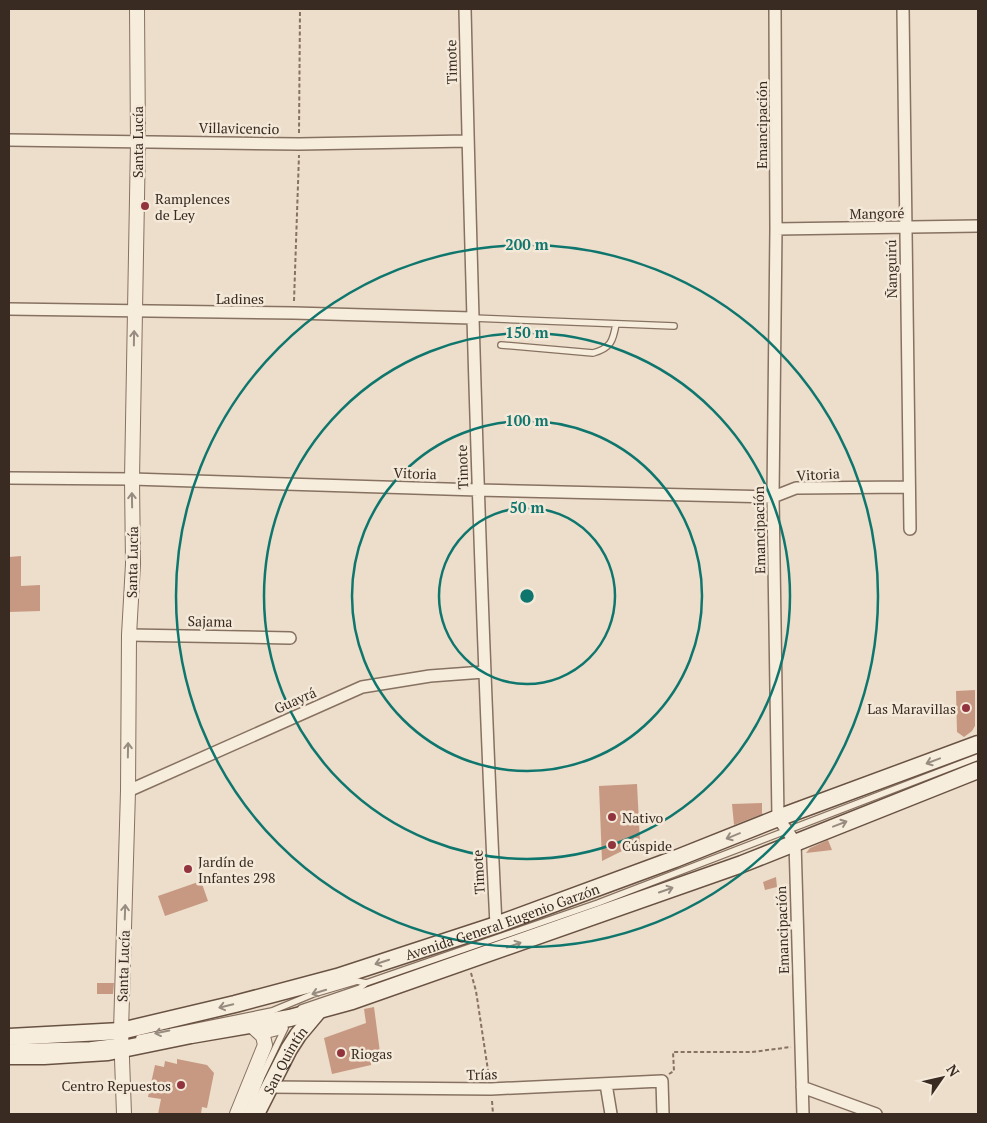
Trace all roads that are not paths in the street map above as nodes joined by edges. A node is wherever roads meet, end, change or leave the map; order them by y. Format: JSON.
{"nodes":[{"id":1,"x":137,"y":9,"type":"edge"},
{"id":2,"x":465,"y":9,"type":"edge"},
{"id":3,"x":775,"y":9,"type":"edge"},
{"id":4,"x":903,"y":9,"type":"edge"},
{"id":5,"x":9,"y":140,"type":"edge"},
{"id":6,"x":468,"y":141,"type":"junction"},
{"id":7,"x":138,"y":142,"type":"junction"},
{"id":8,"x":978,"y":226,"type":"edge"},
{"id":9,"x":906,"y":227,"type":"junction"},
{"id":10,"x":776,"y":229,"type":"junction"},
{"id":11,"x":9,"y":309,"type":"edge"},
{"id":12,"x":135,"y":312,"type":"junction"},
{"id":13,"x":472,"y":318,"type":"junction"},
{"id":14,"x":616,"y":324,"type":"junction"},
{"id":15,"x":674,"y":326,"type":"dead end"},
{"id":16,"x":501,"y":345,"type":"dead end"},
{"id":17,"x":9,"y":478,"type":"edge"},
{"id":18,"x":132,"y":479,"type":"junction"},
{"id":19,"x":909,"y":487,"type":"junction"},
{"id":20,"x":478,"y":490,"type":"junction"},
{"id":21,"x":773,"y":496,"type":"junction"},
{"id":22,"x":910,"y":529,"type":"dead end"},
{"id":23,"x":129,"y":634,"type":"junction"},
{"id":24,"x":290,"y":638,"type":"dead end"},
{"id":25,"x":484,"y":672,"type":"junction"},
{"id":26,"x":978,"y":744,"type":"edge"},
{"id":27,"x":978,"y":757,"type":"edge"},
{"id":28,"x":978,"y":770,"type":"edge"},
{"id":29,"x":128,"y":791,"type":"junction"},
{"id":30,"x":787,"y":830,"type":"junction"},
{"id":31,"x":496,"y":925,"type":"junction"},
{"id":32,"x":366,"y":983,"type":"junction"},
{"id":33,"x":319,"y":1010,"type":"junction"},
{"id":34,"x":250,"y":1024,"type":"junction"},
{"id":35,"x":285,"y":1024,"type":"junction"},
{"id":36,"x":9,"y":1037,"type":"edge"},
{"id":37,"x":125,"y":1040,"type":"junction"},
{"id":38,"x":9,"y":1047,"type":"edge"},
{"id":39,"x":9,"y":1056,"type":"edge"},
{"id":40,"x":606,"y":1084,"type":"junction"},
{"id":41,"x":802,"y":1087,"type":"junction"},
{"id":42,"x":270,"y":1088,"type":"junction"},
{"id":43,"x":124,"y":1114,"type":"edge"},
{"id":44,"x":237,"y":1114,"type":"edge"},
{"id":45,"x":247,"y":1114,"type":"edge"},
{"id":46,"x":256,"y":1114,"type":"edge"},
{"id":47,"x":611,"y":1114,"type":"edge"},
{"id":48,"x":663,"y":1114,"type":"edge"},
{"id":49,"x":803,"y":1114,"type":"edge"},
{"id":50,"x":876,"y":1114,"type":"edge"}],
"edges":[{"from":1,"to":7,"type":"street","name":"Santa Lucía"},
{"from":2,"to":6,"type":"street","name":"Timote"},
{"from":3,"to":10,"type":"street","name":"Emancipación"},
{"from":4,"to":9,"type":"street","name":"Ñanguirú"},
{"from":5,"to":7,"type":"street","name":"Villavicencio"},
{"from":6,"to":7,"type":"street","name":"Villavicencio"},
{"from":6,"to":13,"type":"street","name":"Timote"},
{"from":7,"to":12,"type":"street","name":"Santa Lucía"},
{"from":8,"to":9,"type":"street","name":"Mangoré"},
{"from":9,"to":10,"type":"street","name":"Mangoré"},
{"from":9,"to":19,"type":"street","name":"Ñanguirú"},
{"from":10,"to":21,"type":"street","name":"Emancipación"},
{"from":11,"to":12,"type":"street","name":"Ladines"},
{"from":12,"to":13,"type":"street","name":"Ladines"},
{"from":18,"to":12,"type":"street","name":"Santa Lucía","one_way":true},
{"from":13,"to":14,"type":"lane"},
{"from":13,"to":20,"type":"street","name":"Timote"},
{"from":14,"to":15,"type":"lane"},
{"from":14,"to":16,"type":"lane"},
{"from":17,"to":18,"type":"street","name":"Vitoria"},
{"from":18,"to":20,"type":"street","name":"Vitoria"},
{"from":23,"to":18,"type":"street","name":"Santa Lucía","one_way":true},
{"from":19,"to":21,"type":"street","name":"Vitoria"},
{"from":19,"to":22,"type":"street","name":"Ñanguirú"},
{"from":20,"to":21,"type":"street","name":"Vitoria"},
{"from":20,"to":25,"type":"street","name":"Timote"},
{"from":21,"to":30,"type":"street","name":"Emancipación"},
{"from":23,"to":24,"type":"street","name":"Sajama"},
{"from":29,"to":23,"type":"street","name":"Santa Lucía","one_way":true},
{"from":25,"to":29,"type":"street","name":"Guayrá"},
{"from":25,"to":31,"type":"street","name":"Timote"},
{"from":26,"to":30,"type":"main road","name":"Avenida General Eugenio Garzón","one_way":true},
{"from":27,"to":30,"type":"lane","name":"Avenida General Eugenio Garzón"},
{"from":30,"to":28,"type":"main road","name":"Avenida General Eugenio Garzón","one_way":true},
{"from":37,"to":29,"type":"street","name":"Santa Lucía","one_way":true},
{"from":30,"to":31,"type":"main road","name":"Avenida General Eugenio Garzón","one_way":true},
{"from":30,"to":32,"type":"lane","name":"Avenida General Eugenio Garzón"},
{"from":33,"to":30,"type":"main road","name":"Avenida General Eugenio Garzón","one_way":true},
{"from":30,"to":41,"type":"street","name":"Emancipación"},
{"from":31,"to":37,"type":"main road","name":"Avenida General Eugenio Garzón","one_way":true},
{"from":32,"to":35,"type":"lane","name":"Avenida General Eugenio Garzón"},
{"from":32,"to":37,"type":"lane","name":"Avenida General Eugenio Garzón","one_way":true},
{"from":33,"to":35,"type":"main road","name":"Avenida General Eugenio Garzón"},
{"from":33,"to":42,"type":"main road","name":"San Quintín"},
{"from":34,"to":35,"type":"main road","name":"Avenida General Eugenio Garzón"},
{"from":34,"to":37,"type":"main road","name":"Avenida General Eugenio Garzón"},
{"from":34,"to":44,"type":"street","name":"San Quintín"},
{"from":35,"to":45,"type":"lane","name":"San Quintín"},
{"from":36,"to":37,"type":"main road","name":"Avenida General Eugenio Garzón"},
{"from":37,"to":38,"type":"lane","name":"Avenida General Eugenio Garzón"},
{"from":37,"to":39,"type":"main road","name":"Avenida General Eugenio Garzón"},
{"from":37,"to":43,"type":"street","name":"Santa Lucía"},
{"from":40,"to":42,"type":"street","name":"Trías"},
{"from":40,"to":47,"type":"street"},
{"from":40,"to":48,"type":"street","name":"Trías"},
{"from":41,"to":49,"type":"street","name":"Emancipación"},
{"from":41,"to":50,"type":"street"},
{"from":42,"to":46,"type":"main road","name":"San Quintín"}]}
